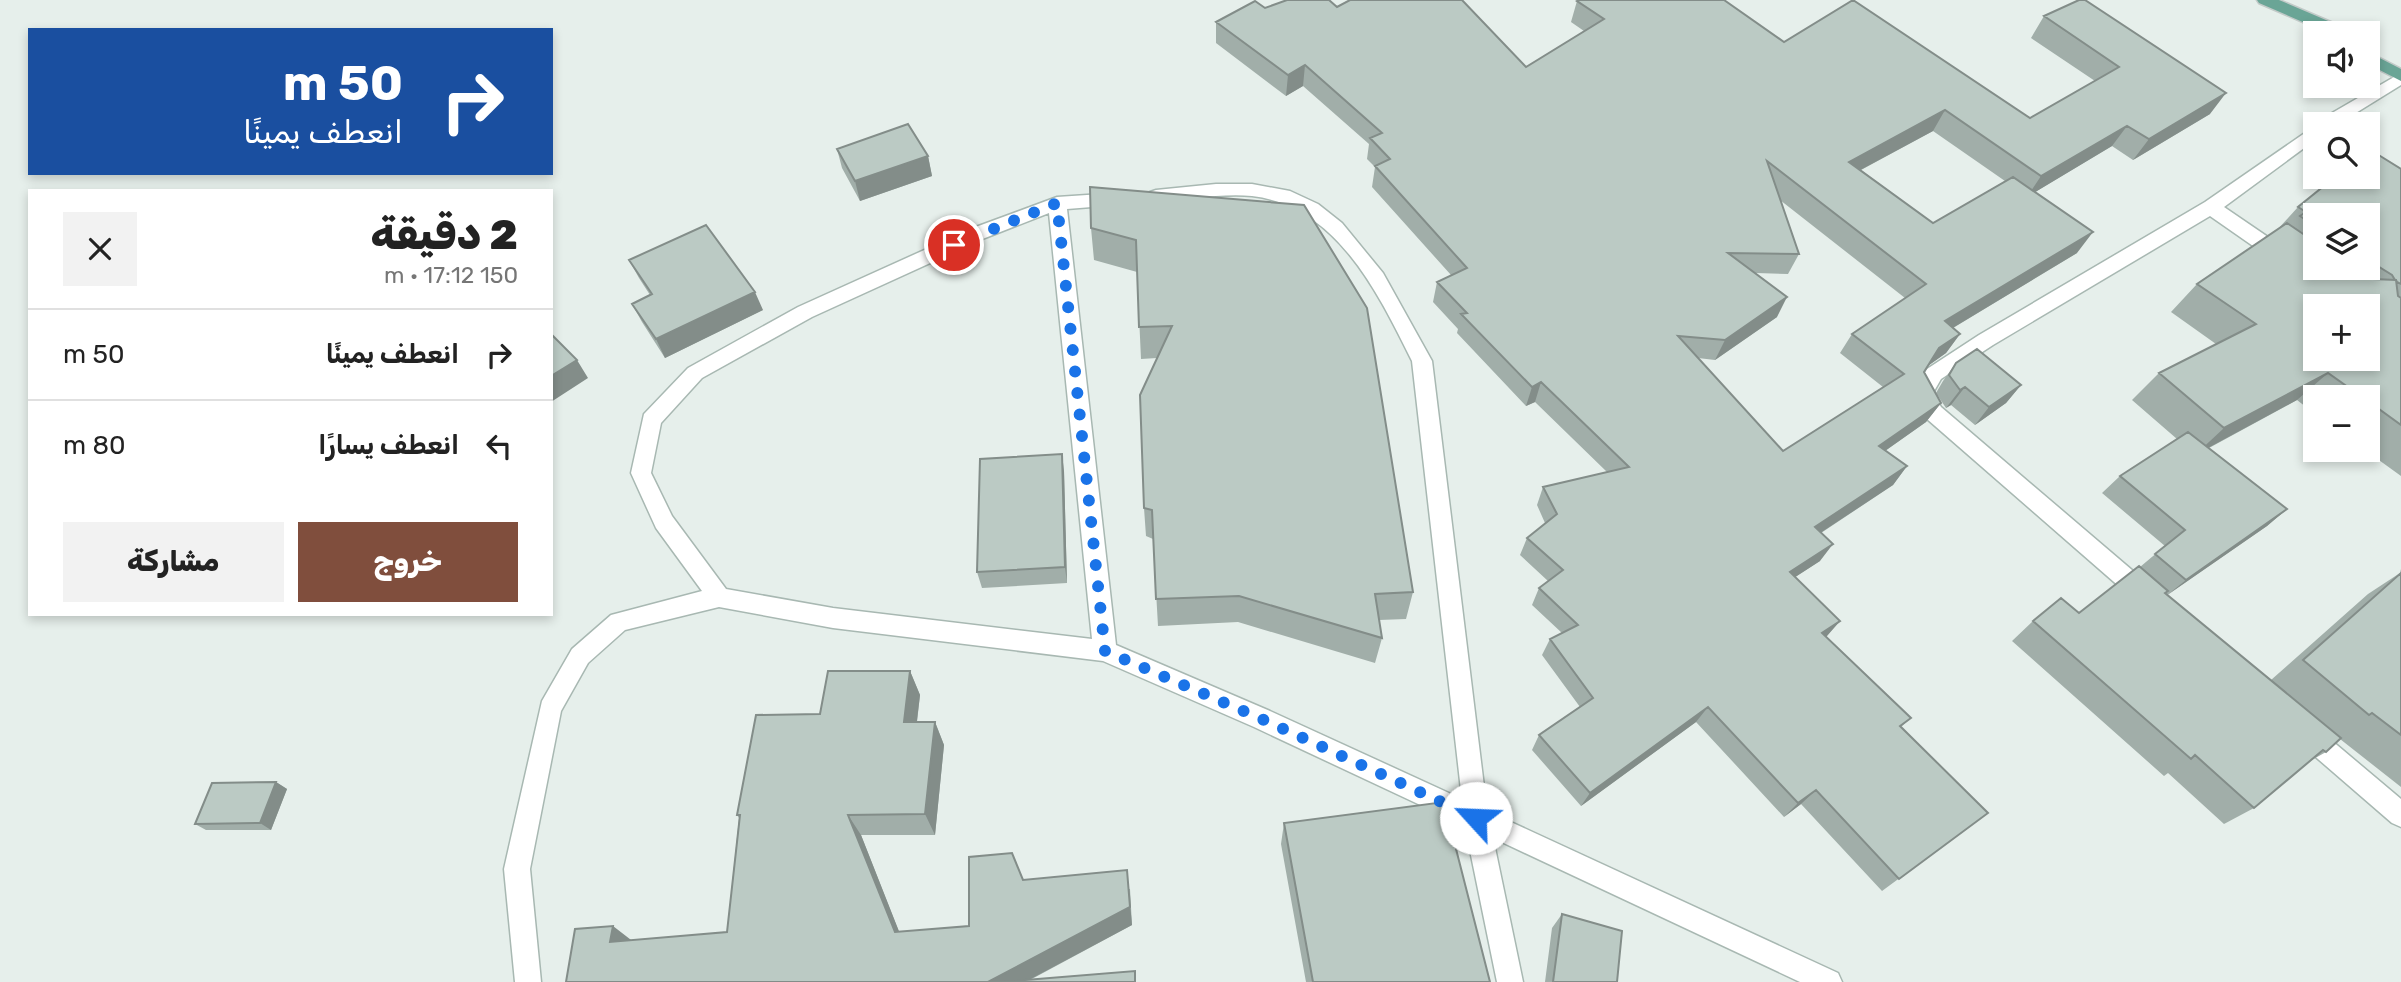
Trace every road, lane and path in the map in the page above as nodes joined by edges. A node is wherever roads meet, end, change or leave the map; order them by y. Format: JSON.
{"nodes":[{"id":1,"x":2264,"y":0,"type":"edge"},
{"id":2,"x":2303,"y":21,"type":"edge"},
{"id":3,"x":2313,"y":21,"type":"edge"},
{"id":4,"x":2380,"y":50,"type":"edge"},
{"id":5,"x":2401,"y":60,"type":"edge"},
{"id":6,"x":2380,"y":64,"type":"edge"},
{"id":7,"x":2401,"y":77,"type":"edge"},
{"id":8,"x":2345,"y":112,"type":"edge"},
{"id":9,"x":2303,"y":141,"type":"edge"},
{"id":10,"x":1057,"y":203,"type":"junction"},
{"id":11,"x":2211,"y":207,"type":"junction"},
{"id":12,"x":2301,"y":269,"type":"edge"},
{"id":13,"x":719,"y":597,"type":"junction"},
{"id":14,"x":2162,"y":610,"type":"edge"},
{"id":15,"x":1105,"y":651,"type":"junction"},
{"id":16,"x":2287,"y":717,"type":"edge"},
{"id":17,"x":2401,"y":815,"type":"edge"},
{"id":18,"x":1476,"y":818,"type":"junction"},
{"id":19,"x":528,"y":982,"type":"edge"},
{"id":20,"x":1510,"y":982,"type":"edge"},
{"id":21,"x":1829,"y":982,"type":"edge"}],
"edges":[{"from":1,"to":2,"type":"main road"},
{"from":1,"to":3,"type":"main road"},
{"from":4,"to":5,"type":"main road"},
{"from":6,"to":7,"type":"main road"},
{"from":7,"to":8,"type":"street"},
{"from":9,"to":11,"type":"street"},
{"from":10,"to":13,"type":"street"},
{"from":10,"to":15,"type":"street"},
{"from":10,"to":18,"type":"street"},
{"from":11,"to":12,"type":"street"},
{"from":11,"to":14,"type":"street"},
{"from":13,"to":15,"type":"street"},
{"from":13,"to":19,"type":"street"},
{"from":15,"to":18,"type":"street"},
{"from":16,"to":17,"type":"street"},
{"from":18,"to":20,"type":"street"},
{"from":18,"to":21,"type":"street"}]}
